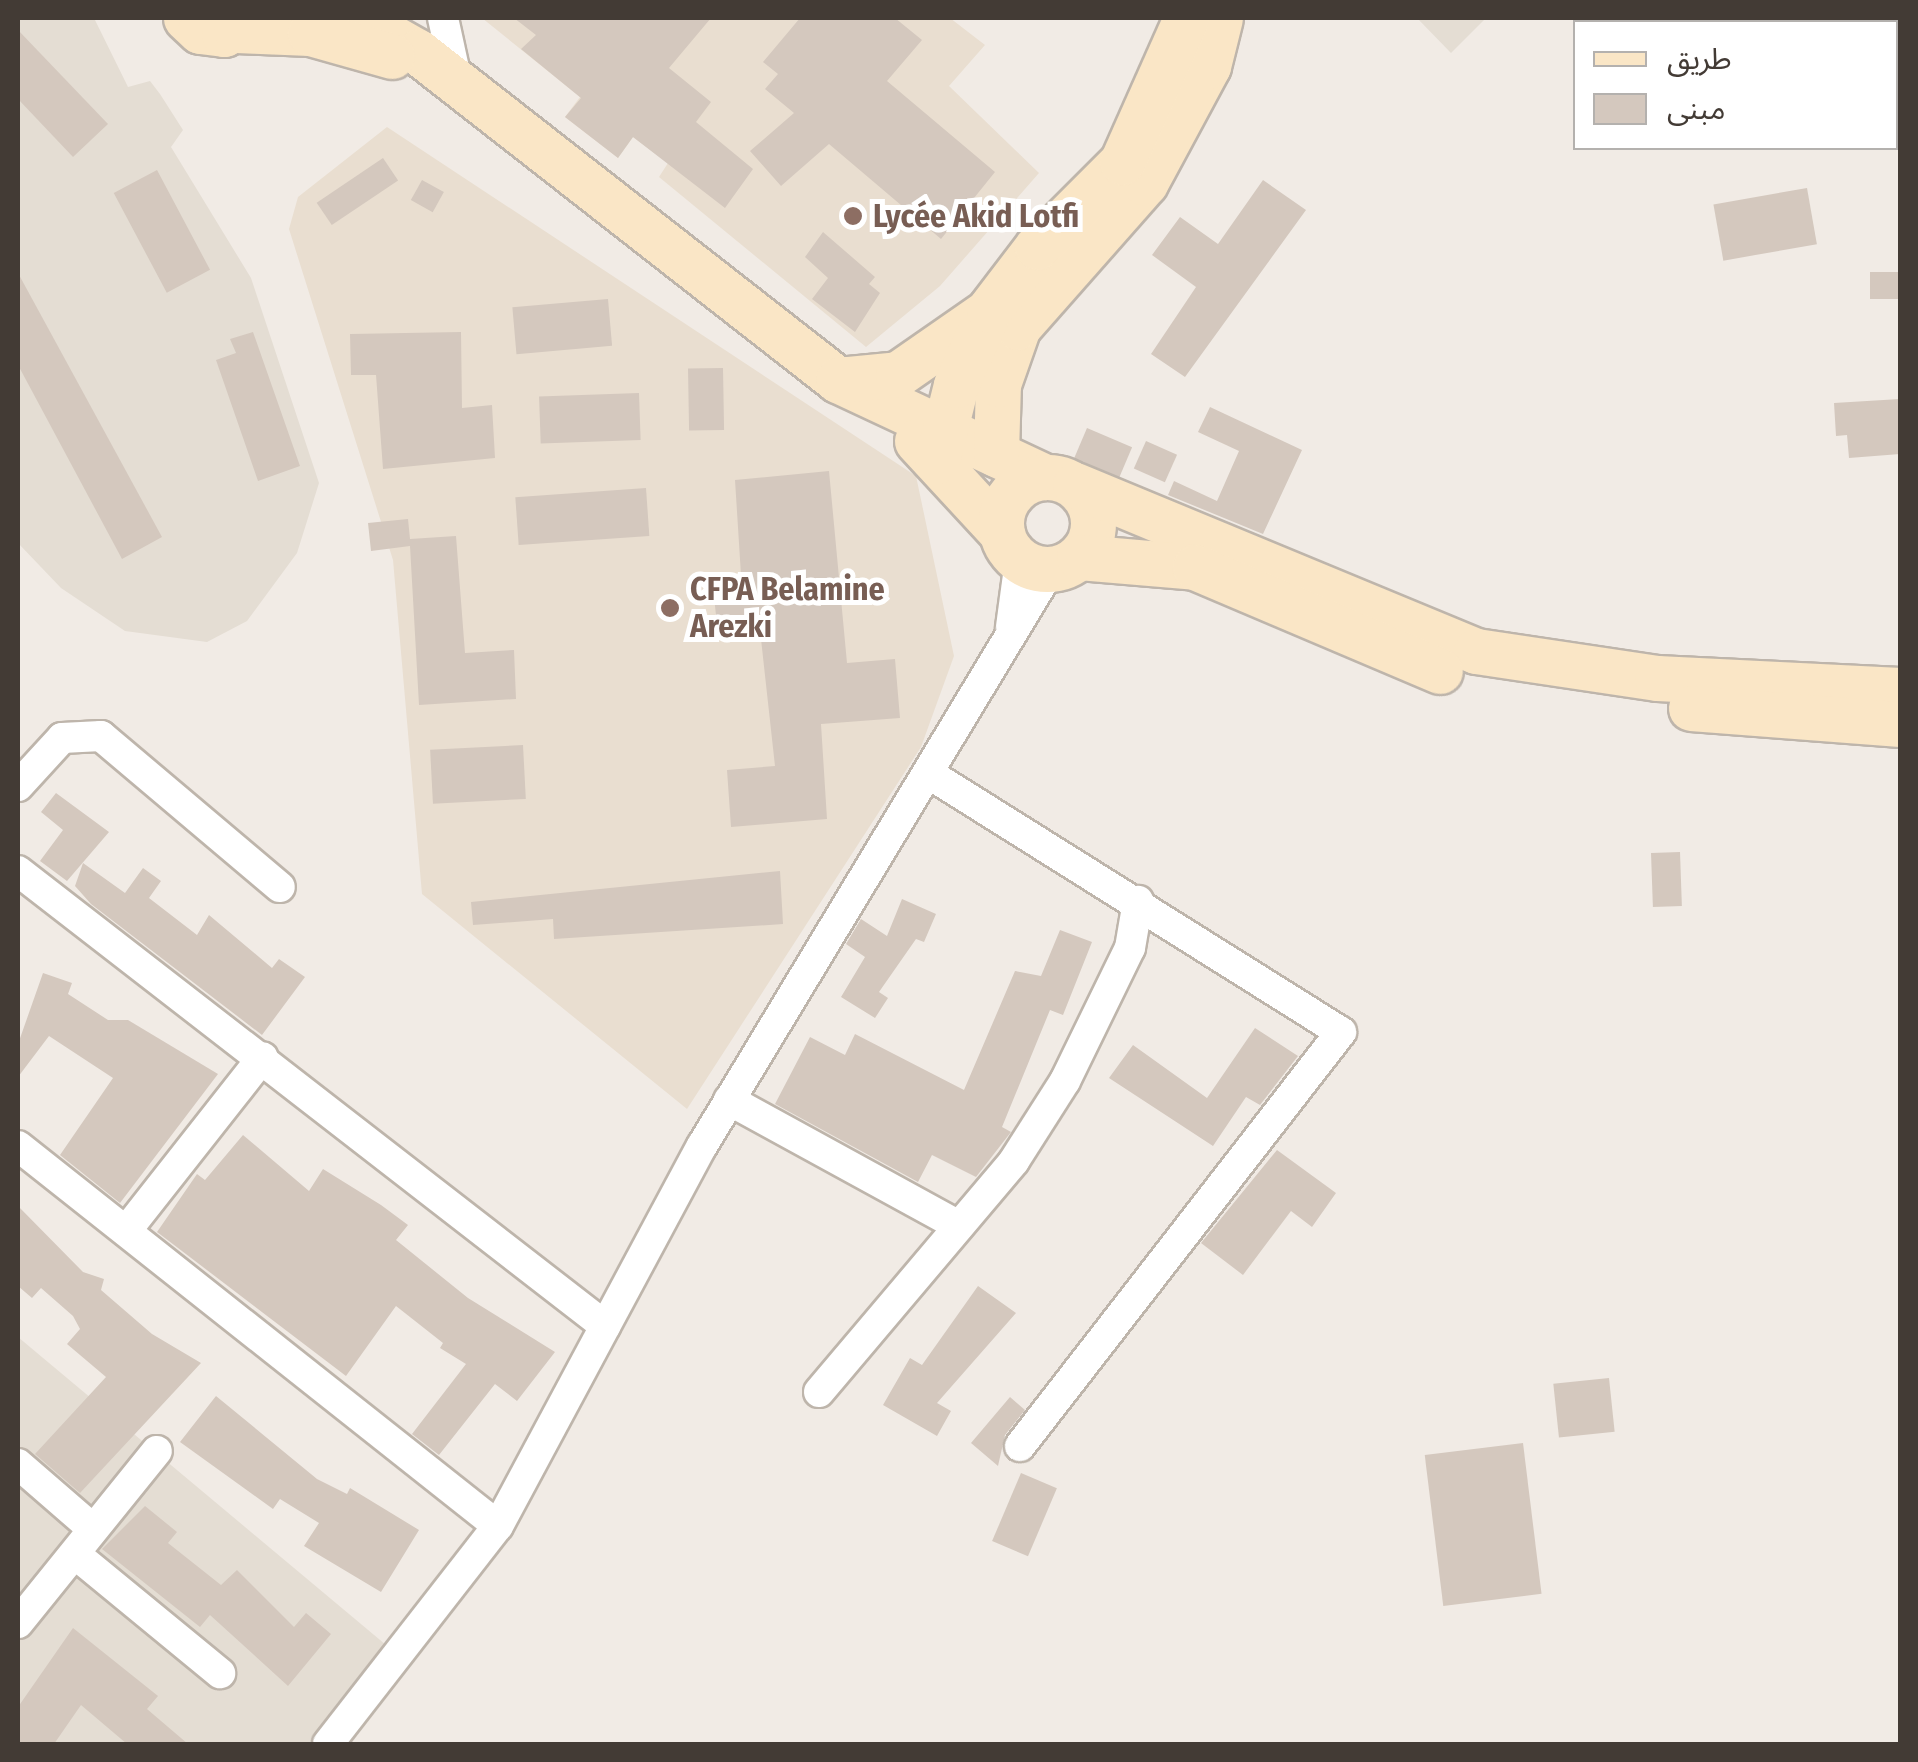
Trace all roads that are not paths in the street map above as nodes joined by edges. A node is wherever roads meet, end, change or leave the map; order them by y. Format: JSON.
{"nodes":[{"id":1,"x":186,"y":18,"type":"edge"},
{"id":2,"x":358,"y":18,"type":"edge"},
{"id":3,"x":443,"y":18,"type":"edge"},
{"id":4,"x":1186,"y":18,"type":"edge"},
{"id":5,"x":1220,"y":18,"type":"edge"},
{"id":6,"x":242,"y":24,"type":"edge"},
{"id":7,"x":458,"y":86,"type":"junction"},
{"id":8,"x":989,"y":310,"type":"junction"},
{"id":9,"x":838,"y":380,"type":"junction"},
{"id":10,"x":940,"y":446,"type":"junction"},
{"id":11,"x":996,"y":454,"type":"junction"},
{"id":12,"x":1060,"y":481,"type":"junction"},
{"id":13,"x":1038,"y":555,"type":"junction"},
{"id":14,"x":1900,"y":690,"type":"edge"},
{"id":15,"x":1900,"y":724,"type":"edge"},
{"id":16,"x":931,"y":775,"type":"junction"},
{"id":17,"x":18,"y":786,"type":"edge"},
{"id":18,"x":18,"y":871,"type":"edge"},
{"id":19,"x":280,"y":887,"type":"dead end"},
{"id":20,"x":1138,"y":901,"type":"junction"},
{"id":21,"x":263,"y":1056,"type":"junction"},
{"id":22,"x":729,"y":1100,"type":"junction"},
{"id":23,"x":18,"y":1146,"type":"edge"},
{"id":24,"x":958,"y":1226,"type":"junction"},
{"id":25,"x":126,"y":1232,"type":"junction"},
{"id":26,"x":605,"y":1326,"type":"junction"},
{"id":27,"x":819,"y":1392,"type":"dead end"},
{"id":28,"x":1020,"y":1446,"type":"dead end"},
{"id":29,"x":157,"y":1451,"type":"dead end"},
{"id":30,"x":18,"y":1464,"type":"edge"},
{"id":31,"x":498,"y":1526,"type":"junction"},
{"id":32,"x":84,"y":1542,"type":"junction"},
{"id":33,"x":18,"y":1623,"type":"edge"},
{"id":34,"x":220,"y":1673,"type":"dead end"},
{"id":35,"x":328,"y":1744,"type":"edge"}],
"edges":[{"from":1,"to":6,"type":"main road"},
{"from":2,"to":7,"type":"main road"},
{"from":3,"to":7,"type":"street"},
{"from":4,"to":8,"type":"main road"},
{"from":5,"to":11,"type":"main road"},
{"from":6,"to":7,"type":"main road"},
{"from":7,"to":9,"type":"main road"},
{"from":8,"to":9,"type":"main road"},
{"from":8,"to":10,"type":"main road"},
{"from":9,"to":10,"type":"main road"},
{"from":10,"to":11,"type":"main road"},
{"from":10,"to":13,"type":"main road"},
{"from":11,"to":12,"type":"main road"},
{"from":12,"to":13,"type":"main road"},
{"from":12,"to":13,"type":"main road"},
{"from":12,"to":14,"type":"main road"},
{"from":13,"to":15,"type":"main road"},
{"from":13,"to":16,"type":"street"},
{"from":16,"to":20,"type":"street"},
{"from":16,"to":22,"type":"street"},
{"from":17,"to":19,"type":"street"},
{"from":18,"to":21,"type":"street"},
{"from":20,"to":24,"type":"street"},
{"from":20,"to":28,"type":"street"},
{"from":21,"to":25,"type":"street"},
{"from":21,"to":26,"type":"street"},
{"from":22,"to":24,"type":"street"},
{"from":22,"to":26,"type":"street"},
{"from":23,"to":25,"type":"street"},
{"from":24,"to":27,"type":"street"},
{"from":25,"to":31,"type":"street"},
{"from":26,"to":31,"type":"street"},
{"from":29,"to":32,"type":"street"},
{"from":30,"to":32,"type":"street"},
{"from":31,"to":35,"type":"street"},
{"from":32,"to":33,"type":"street"},
{"from":32,"to":34,"type":"street"}]}
